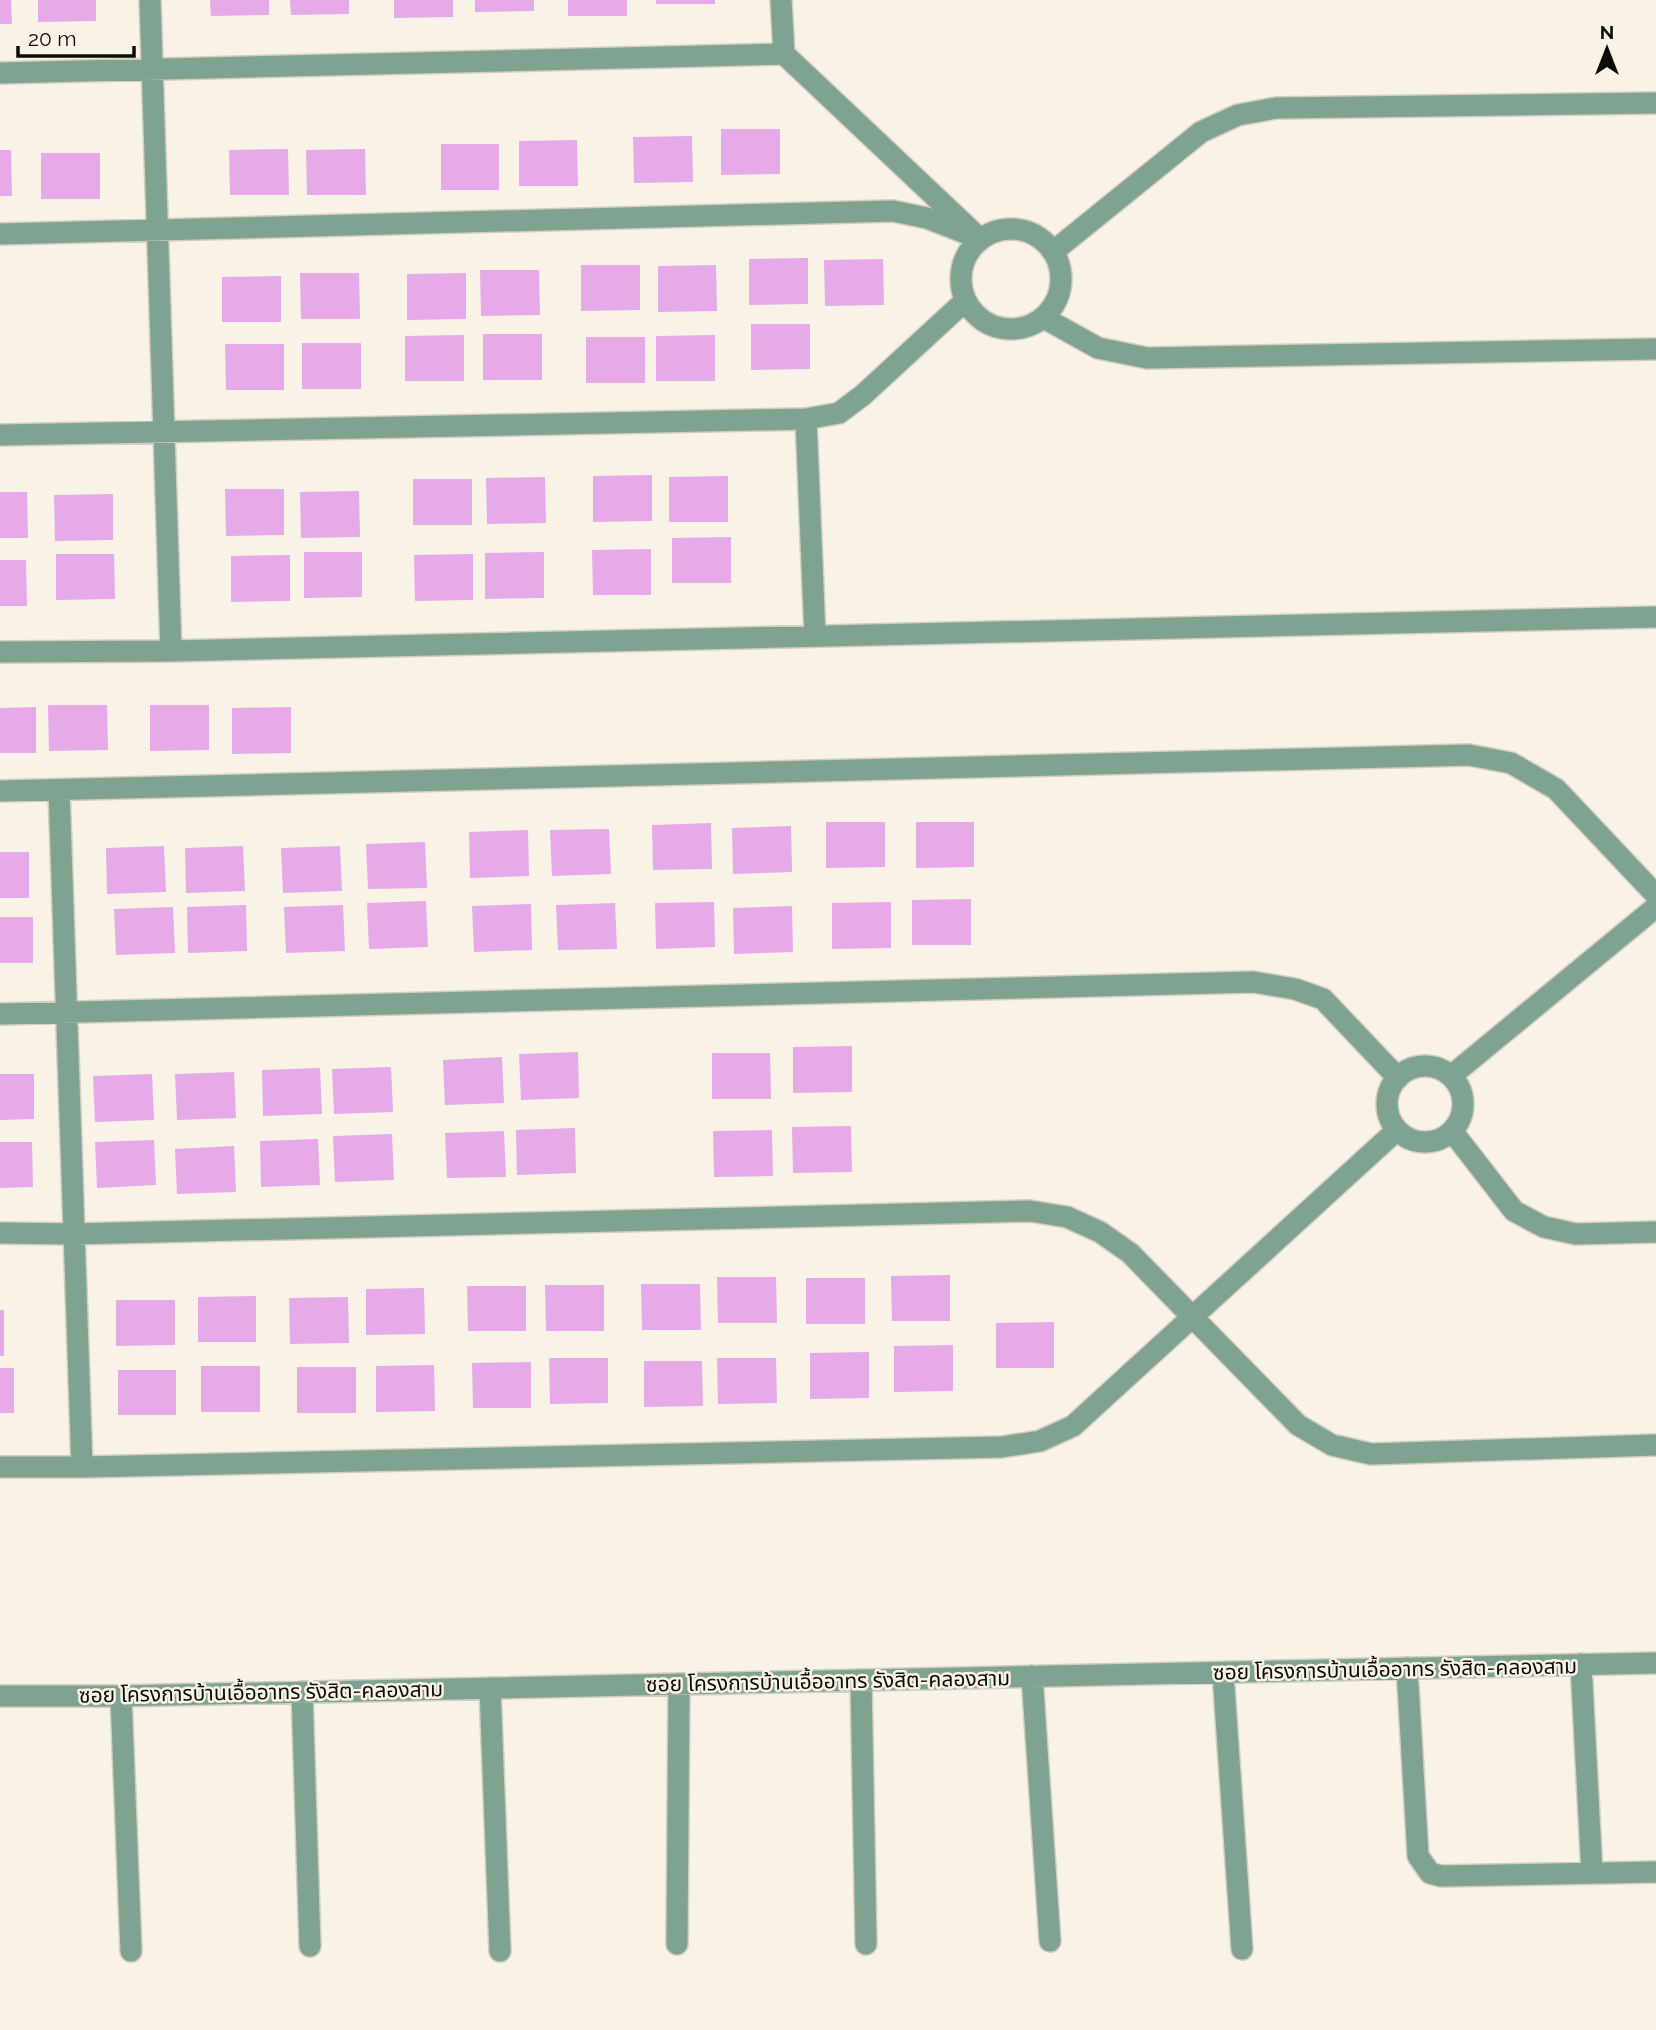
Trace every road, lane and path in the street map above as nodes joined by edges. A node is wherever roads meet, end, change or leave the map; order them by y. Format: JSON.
{"nodes":[{"id":1,"x":150,"y":0,"type":"edge"},
{"id":2,"x":781,"y":0,"type":"edge"},
{"id":3,"x":784,"y":54,"type":"junction"},
{"id":4,"x":152,"y":70,"type":"junction"},
{"id":5,"x":0,"y":73,"type":"edge"},
{"id":6,"x":1656,"y":103,"type":"edge"},
{"id":7,"x":158,"y":230,"type":"junction"},
{"id":8,"x":0,"y":234,"type":"edge"},
{"id":9,"x":980,"y":239,"type":"junction"},
{"id":10,"x":1054,"y":251,"type":"junction"},
{"id":11,"x":965,"y":301,"type":"junction"},
{"id":12,"x":1045,"y":318,"type":"junction"},
{"id":13,"x":1656,"y":349,"type":"edge"},
{"id":14,"x":806,"y":419,"type":"junction"},
{"id":15,"x":165,"y":432,"type":"junction"},
{"id":16,"x":0,"y":435,"type":"edge"},
{"id":17,"x":1656,"y":617,"type":"edge"},
{"id":18,"x":815,"y":636,"type":"junction"},
{"id":19,"x":172,"y":651,"type":"junction"},
{"id":20,"x":0,"y":652,"type":"edge"},
{"id":21,"x":59,"y":790,"type":"junction"},
{"id":22,"x":0,"y":791,"type":"edge"},
{"id":23,"x":1656,"y":895,"type":"edge"},
{"id":24,"x":1656,"y":906,"type":"edge"},
{"id":25,"x":66,"y":1012,"type":"junction"},
{"id":26,"x":0,"y":1014,"type":"edge"},
{"id":27,"x":1451,"y":1076,"type":"junction"},
{"id":28,"x":1398,"y":1078,"type":"junction"},
{"id":29,"x":1397,"y":1129,"type":"junction"},
{"id":30,"x":1452,"y":1131,"type":"junction"},
{"id":31,"x":1656,"y":1232,"type":"edge"},
{"id":32,"x":0,"y":1233,"type":"edge"},
{"id":33,"x":74,"y":1234,"type":"junction"},
{"id":34,"x":1191,"y":1318,"type":"junction"},
{"id":35,"x":1656,"y":1445,"type":"edge"},
{"id":36,"x":0,"y":1467,"type":"edge"},
{"id":37,"x":82,"y":1467,"type":"junction"},
{"id":38,"x":1656,"y":1663,"type":"edge"},
{"id":39,"x":1581,"y":1664,"type":"junction"},
{"id":40,"x":1407,"y":1668,"type":"junction"},
{"id":41,"x":1223,"y":1672,"type":"junction"},
{"id":42,"x":1032,"y":1676,"type":"junction"},
{"id":43,"x":861,"y":1680,"type":"junction"},
{"id":44,"x":679,"y":1684,"type":"junction"},
{"id":45,"x":490,"y":1688,"type":"junction"},
{"id":46,"x":302,"y":1692,"type":"junction"},
{"id":47,"x":0,"y":1696,"type":"edge"},
{"id":48,"x":121,"y":1696,"type":"junction"},
{"id":49,"x":1656,"y":1872,"type":"edge"},
{"id":50,"x":1592,"y":1873,"type":"junction"},
{"id":51,"x":1050,"y":1941,"type":"dead end"},
{"id":52,"x":677,"y":1944,"type":"dead end"},
{"id":53,"x":866,"y":1944,"type":"dead end"},
{"id":54,"x":310,"y":1946,"type":"dead end"},
{"id":55,"x":1242,"y":1949,"type":"dead end"},
{"id":56,"x":131,"y":1951,"type":"dead end"},
{"id":57,"x":500,"y":1951,"type":"dead end"}],
"edges":[{"from":1,"to":4,"type":"street"},
{"from":2,"to":3,"type":"street"},
{"from":3,"to":4,"type":"street"},
{"from":3,"to":9,"type":"street"},
{"from":4,"to":5,"type":"street"},
{"from":4,"to":7,"type":"street"},
{"from":6,"to":10,"type":"street"},
{"from":7,"to":8,"type":"street"},
{"from":7,"to":9,"type":"street"},
{"from":7,"to":15,"type":"street"},
{"from":9,"to":10,"type":"street"},
{"from":9,"to":11,"type":"street"},
{"from":10,"to":12,"type":"street"},
{"from":11,"to":12,"type":"street"},
{"from":11,"to":14,"type":"street"},
{"from":12,"to":13,"type":"street"},
{"from":14,"to":15,"type":"street"},
{"from":14,"to":18,"type":"street"},
{"from":15,"to":16,"type":"street"},
{"from":15,"to":19,"type":"street"},
{"from":17,"to":18,"type":"street"},
{"from":18,"to":19,"type":"street"},
{"from":19,"to":20,"type":"street"},
{"from":21,"to":22,"type":"street"},
{"from":21,"to":23,"type":"street"},
{"from":21,"to":25,"type":"street"},
{"from":24,"to":27,"type":"street"},
{"from":25,"to":26,"type":"street"},
{"from":25,"to":28,"type":"street"},
{"from":25,"to":33,"type":"street"},
{"from":27,"to":28,"type":"street"},
{"from":27,"to":30,"type":"street"},
{"from":28,"to":29,"type":"street"},
{"from":29,"to":30,"type":"street"},
{"from":29,"to":34,"type":"street"},
{"from":30,"to":31,"type":"street"},
{"from":32,"to":33,"type":"street"},
{"from":33,"to":34,"type":"street"},
{"from":33,"to":37,"type":"street"},
{"from":34,"to":35,"type":"street"},
{"from":34,"to":37,"type":"street"},
{"from":36,"to":37,"type":"street"},
{"from":38,"to":39,"type":"street","name":"ซอย โครงการบ้านเอื้ออาทร รังสิต-คลองสาม"},
{"from":39,"to":40,"type":"street","name":"ซอย โครงการบ้านเอื้ออาทร รังสิต-คลองสาม"},
{"from":39,"to":50,"type":"street"},
{"from":40,"to":41,"type":"street","name":"ซอย โครงการบ้านเอื้ออาทร รังสิต-คลองสาม"},
{"from":40,"to":50,"type":"street"},
{"from":41,"to":42,"type":"street","name":"ซอย โครงการบ้านเอื้ออาทร รังสิต-คลองสาม"},
{"from":41,"to":55,"type":"street"},
{"from":42,"to":43,"type":"street","name":"ซอย โครงการบ้านเอื้ออาทร รังสิต-คลองสาม"},
{"from":42,"to":51,"type":"street"},
{"from":43,"to":44,"type":"street","name":"ซอย โครงการบ้านเอื้ออาทร รังสิต-คลองสาม"},
{"from":43,"to":53,"type":"street"},
{"from":44,"to":45,"type":"street","name":"ซอย โครงการบ้านเอื้ออาทร รังสิต-คลองสาม"},
{"from":44,"to":52,"type":"street"},
{"from":45,"to":46,"type":"street","name":"ซอย โครงการบ้านเอื้ออาทร รังสิต-คลองสาม"},
{"from":45,"to":57,"type":"street"},
{"from":46,"to":48,"type":"street","name":"ซอย โครงการบ้านเอื้ออาทร รังสิต-คลองสาม"},
{"from":46,"to":54,"type":"street"},
{"from":47,"to":48,"type":"street","name":"ซอย โครงการบ้านเอื้ออาทร รังสิต-คลองสาม"},
{"from":48,"to":56,"type":"street"},
{"from":49,"to":50,"type":"street"}]}
